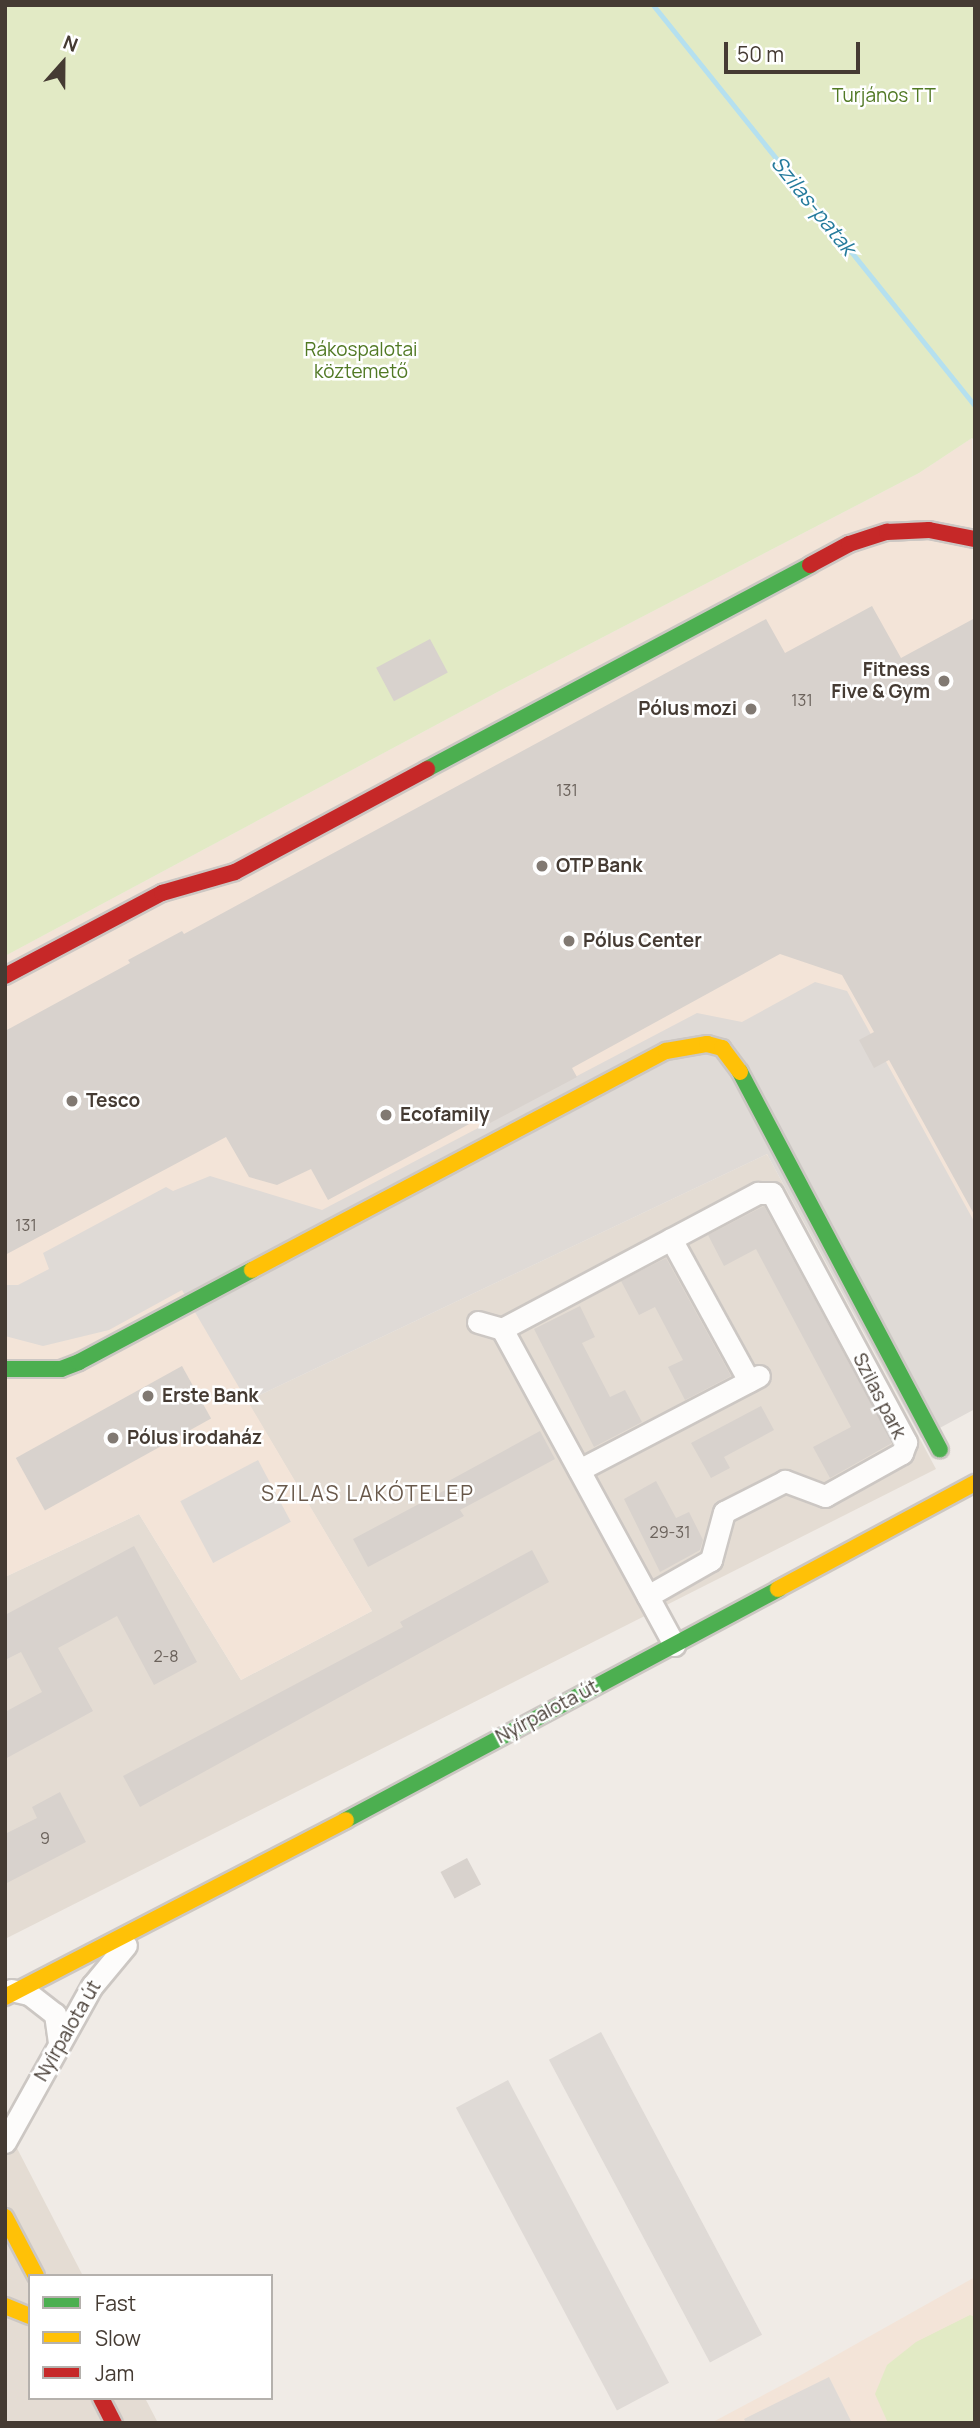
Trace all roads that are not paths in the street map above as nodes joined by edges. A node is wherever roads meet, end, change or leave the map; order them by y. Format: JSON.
{"nodes":[{"id":1,"x":975,"y":539,"type":"edge"},
{"id":2,"x":5,"y":976,"type":"edge"},
{"id":3,"x":671,"y":1239,"type":"junction"},
{"id":4,"x":478,"y":1322,"type":"dead end"},
{"id":5,"x":502,"y":1329,"type":"junction"},
{"id":6,"x":5,"y":1369,"type":"edge"},
{"id":7,"x":940,"y":1449,"type":"dead end"},
{"id":8,"x":579,"y":1470,"type":"junction"},
{"id":9,"x":975,"y":1483,"type":"edge"},
{"id":10,"x":648,"y":1596,"type":"junction"},
{"id":11,"x":674,"y":1645,"type":"junction"},
{"id":12,"x":143,"y":1929,"type":"junction"},
{"id":13,"x":7,"y":1992,"type":"edge"},
{"id":14,"x":59,"y":2043,"type":"junction"},
{"id":15,"x":6,"y":2139,"type":"edge"},
{"id":16,"x":5,"y":2217,"type":"edge"},
{"id":17,"x":35,"y":2274,"type":"edge"},
{"id":18,"x":5,"y":2306,"type":"edge"},
{"id":19,"x":28,"y":2315,"type":"edge"},
{"id":20,"x":102,"y":2400,"type":"edge"},
{"id":21,"x":114,"y":2423,"type":"edge"}],
"edges":[{"from":1,"to":2,"type":"street"},
{"from":3,"to":5,"type":"street","name":"Szilas park"},
{"from":3,"to":8,"type":"street"},
{"from":3,"to":10,"type":"street","name":"Szilas park"},
{"from":4,"to":5,"type":"street"},
{"from":5,"to":8,"type":"street"},
{"from":6,"to":7,"type":"street"},
{"from":8,"to":10,"type":"street"},
{"from":9,"to":11,"type":"street","name":"Nyírpalota út"},
{"from":10,"to":11,"type":"street"},
{"from":11,"to":12,"type":"street","name":"Nyírpalota út"},
{"from":12,"to":13,"type":"street","name":"Nyírpalota út"},
{"from":12,"to":14,"type":"street","name":"Nyírpalota út"},
{"from":13,"to":14,"type":"street"},
{"from":14,"to":15,"type":"street","name":"Nyírpalota út"},
{"from":16,"to":17,"type":"street"},
{"from":18,"to":19,"type":"street"},
{"from":20,"to":21,"type":"street"}]}
